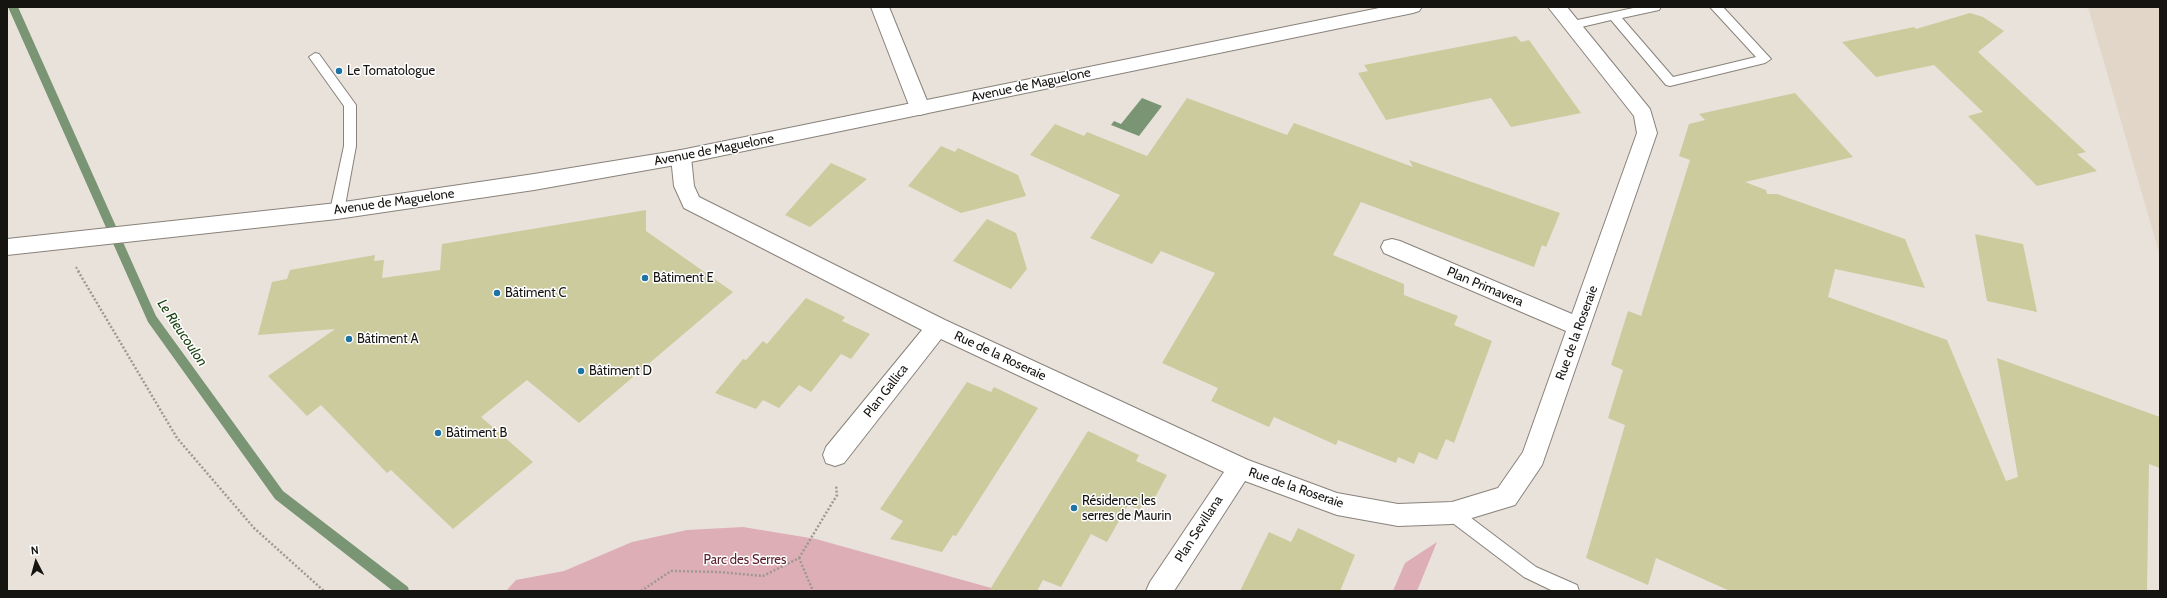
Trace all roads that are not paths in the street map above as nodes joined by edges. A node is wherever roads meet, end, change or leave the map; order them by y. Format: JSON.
{"nodes":[{"id":1,"x":880,"y":7,"type":"edge"},
{"id":2,"x":1413,"y":7,"type":"edge"},
{"id":3,"x":1557,"y":7,"type":"edge"},
{"id":4,"x":1655,"y":7,"type":"edge"},
{"id":5,"x":1716,"y":7,"type":"edge"},
{"id":6,"x":1614,"y":16,"type":"junction"},
{"id":7,"x":1573,"y":25,"type":"junction"},
{"id":8,"x":315,"y":57,"type":"dead end"},
{"id":9,"x":920,"y":108,"type":"junction"},
{"id":10,"x":681,"y":157,"type":"junction"},
{"id":11,"x":337,"y":211,"type":"junction"},
{"id":12,"x":7,"y":247,"type":"edge"},
{"id":13,"x":1392,"y":247,"type":"dead end"},
{"id":14,"x":937,"y":327,"type":"junction"},
{"id":15,"x":1579,"y":327,"type":"junction"},
{"id":16,"x":836,"y":455,"type":"road end"},
{"id":17,"x":1240,"y":468,"type":"junction"},
{"id":18,"x":1452,"y":513,"type":"junction"},
{"id":19,"x":1159,"y":591,"type":"edge"},
{"id":20,"x":1572,"y":591,"type":"edge"}],
"edges":[{"from":1,"to":9,"type":"street"},
{"from":2,"to":9,"type":"street","name":"Avenue de Maguelone"},
{"from":3,"to":7,"type":"street","name":"Rue de la Roseraie"},
{"from":4,"to":6,"type":"lane"},
{"from":5,"to":6,"type":"lane"},
{"from":6,"to":7,"type":"lane"},
{"from":7,"to":15,"type":"street","name":"Rue de la Roseraie"},
{"from":8,"to":11,"type":"lane"},
{"from":9,"to":10,"type":"street","name":"Avenue de Maguelone"},
{"from":10,"to":11,"type":"street","name":"Avenue de Maguelone"},
{"from":10,"to":14,"type":"street","name":"Rue de la Roseraie"},
{"from":11,"to":12,"type":"street","name":"Avenue de Maguelone"},
{"from":13,"to":15,"type":"street","name":"Plan Primavera"},
{"from":14,"to":16,"type":"street","name":"Plan Gallica"},
{"from":14,"to":17,"type":"street","name":"Rue de la Roseraie"},
{"from":15,"to":18,"type":"street","name":"Rue de la Roseraie"},
{"from":17,"to":18,"type":"street","name":"Rue de la Roseraie"},
{"from":17,"to":19,"type":"street","name":"Plan Sevillana"},
{"from":18,"to":20,"type":"lane"}]}
